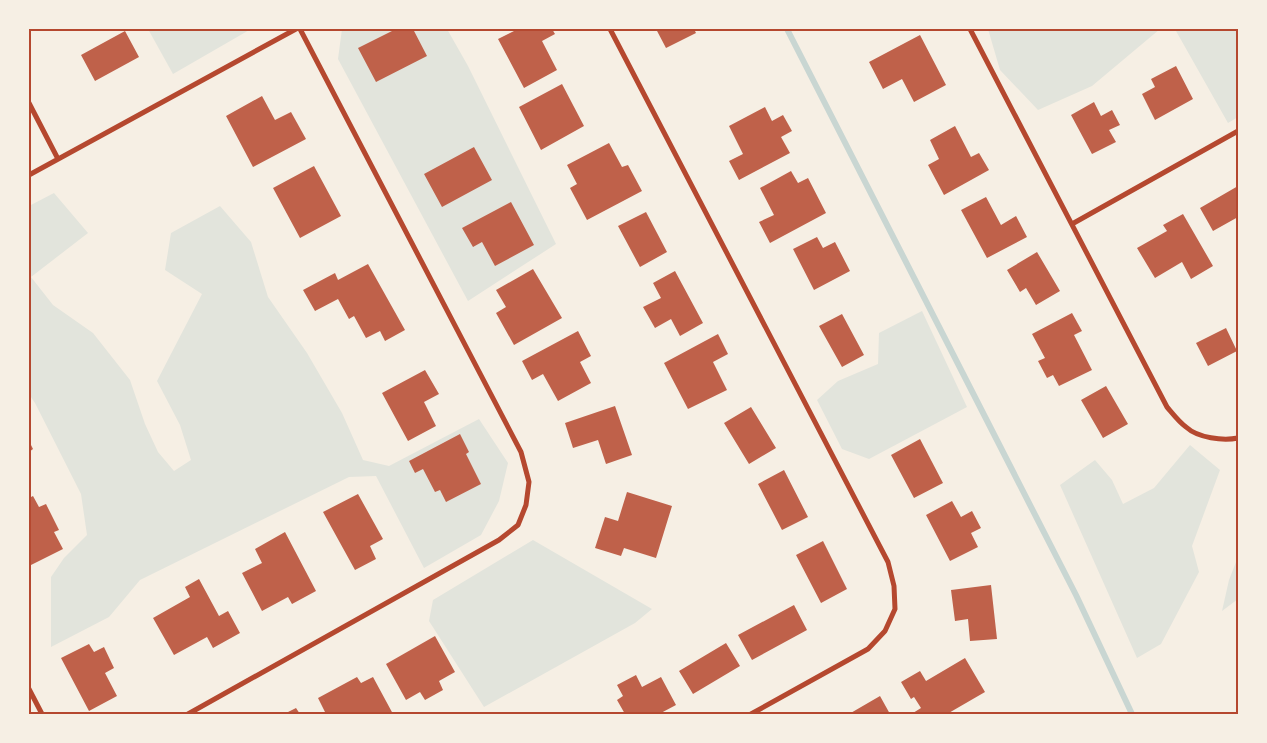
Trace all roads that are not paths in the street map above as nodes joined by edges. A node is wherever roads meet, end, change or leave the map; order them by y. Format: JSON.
{"nodes":[{"id":1,"x":296,"y":29,"type":"edge"},
{"id":2,"x":300,"y":29,"type":"edge"},
{"id":3,"x":610,"y":29,"type":"edge"},
{"id":4,"x":970,"y":29,"type":"edge"},
{"id":5,"x":29,"y":103,"type":"edge"},
{"id":6,"x":1238,"y":131,"type":"edge"},
{"id":7,"x":58,"y":159,"type":"junction"},
{"id":8,"x":29,"y":175,"type":"edge"},
{"id":9,"x":1072,"y":224,"type":"junction"},
{"id":10,"x":1238,"y":438,"type":"edge"},
{"id":11,"x":29,"y":689,"type":"edge"},
{"id":12,"x":42,"y":714,"type":"edge"},
{"id":13,"x":188,"y":714,"type":"edge"},
{"id":14,"x":751,"y":714,"type":"edge"}],
"edges":[{"from":1,"to":7,"type":"street"},
{"from":2,"to":13,"type":"street"},
{"from":3,"to":14,"type":"street"},
{"from":4,"to":9,"type":"street"},
{"from":5,"to":7,"type":"street"},
{"from":6,"to":9,"type":"street"},
{"from":7,"to":8,"type":"street"},
{"from":9,"to":10,"type":"street"},
{"from":11,"to":12,"type":"street"}]}
